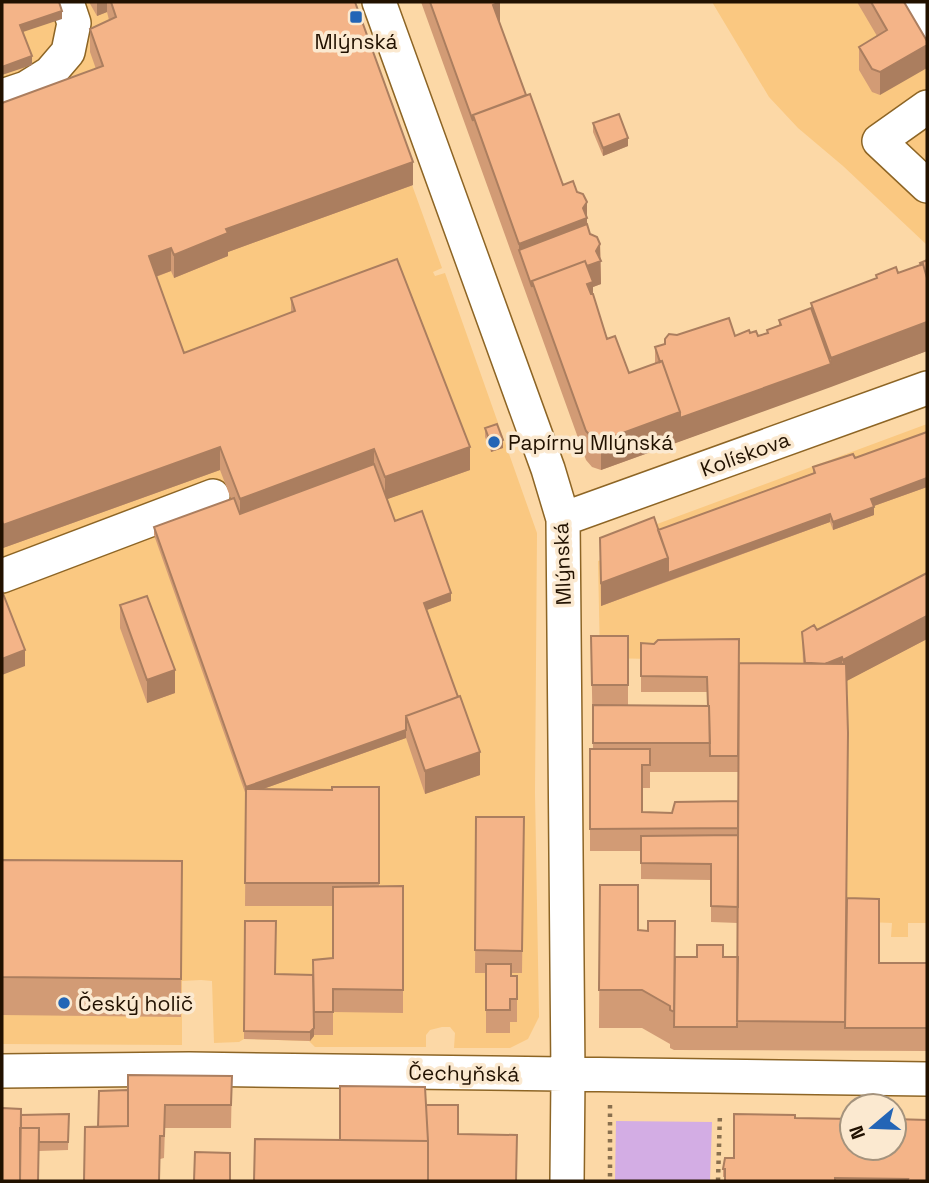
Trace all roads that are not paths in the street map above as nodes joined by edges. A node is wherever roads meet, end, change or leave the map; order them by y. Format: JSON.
{"nodes":[{"id":1,"x":67,"y":2,"type":"edge"},
{"id":2,"x":379,"y":2,"type":"edge"},
{"id":3,"x":908,"y":2,"type":"edge"},
{"id":4,"x":927,"y":33,"type":"edge"},
{"id":5,"x":2,"y":96,"type":"edge"},
{"id":6,"x":927,"y":107,"type":"edge"},
{"id":7,"x":927,"y":186,"type":"edge"},
{"id":8,"x":927,"y":388,"type":"edge"},
{"id":9,"x":213,"y":496,"type":"dead end"},
{"id":10,"x":563,"y":519,"type":"junction"},
{"id":11,"x":2,"y":576,"type":"edge"},
{"id":12,"x":2,"y":1071,"type":"edge"},
{"id":13,"x":568,"y":1074,"type":"junction"},
{"id":14,"x":927,"y":1079,"type":"edge"},
{"id":15,"x":567,"y":1181,"type":"edge"}],
"edges":[{"from":1,"to":5,"type":"street"},
{"from":2,"to":10,"type":"street","name":"Mlýnská"},
{"from":3,"to":4,"type":"street"},
{"from":6,"to":7,"type":"street"},
{"from":8,"to":10,"type":"street","name":"Kolískova"},
{"from":9,"to":11,"type":"street"},
{"from":10,"to":13,"type":"street","name":"Mlýnská"},
{"from":12,"to":13,"type":"street","name":"Čechyňská"},
{"from":13,"to":14,"type":"street","name":"Čechyňská"},
{"from":13,"to":15,"type":"street","name":"Mlýnská"}]}
